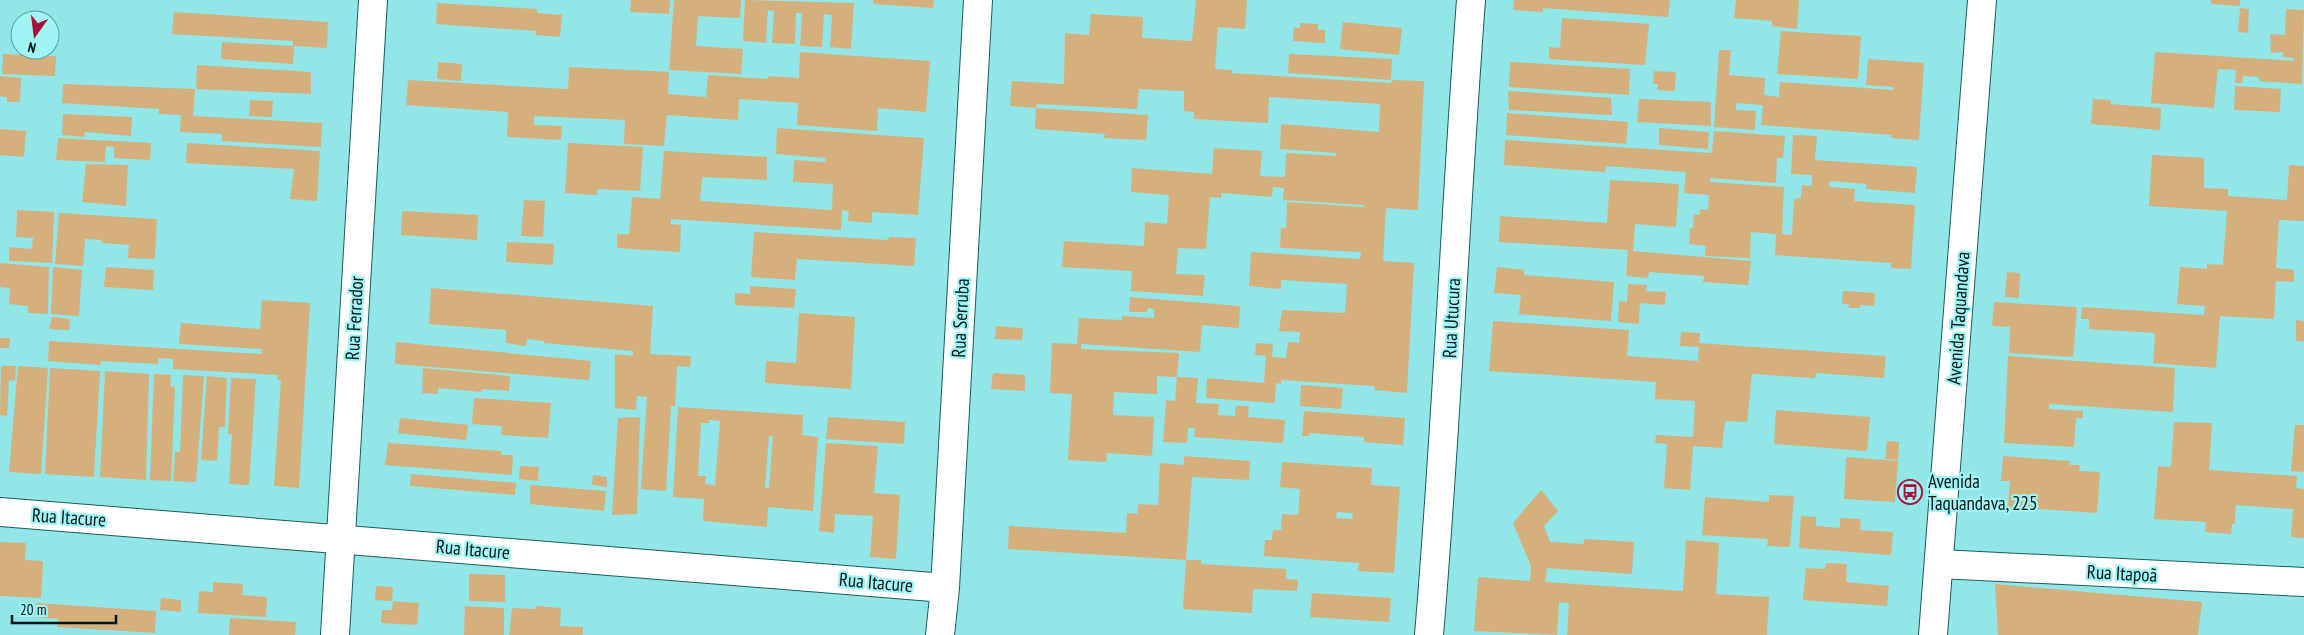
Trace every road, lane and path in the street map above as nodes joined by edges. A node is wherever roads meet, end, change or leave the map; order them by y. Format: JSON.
{"nodes":[{"id":1,"x":373,"y":0,"type":"edge"},
{"id":2,"x":978,"y":0,"type":"edge"},
{"id":3,"x":1471,"y":0,"type":"edge"},
{"id":4,"x":1982,"y":0,"type":"edge"},
{"id":5,"x":0,"y":512,"type":"edge"},
{"id":6,"x":341,"y":538,"type":"junction"},
{"id":7,"x":1940,"y":564,"type":"junction"},
{"id":8,"x":2304,"y":582,"type":"edge"},
{"id":9,"x":945,"y":588,"type":"junction"},
{"id":10,"x":335,"y":635,"type":"edge"},
{"id":11,"x":940,"y":635,"type":"edge"},
{"id":12,"x":1429,"y":635,"type":"edge"},
{"id":13,"x":1933,"y":635,"type":"edge"}],
"edges":[{"from":1,"to":6,"type":"street","name":"Rua Ferrador"},
{"from":2,"to":9,"type":"street","name":"Rua Serruba"},
{"from":3,"to":12,"type":"street","name":"Rua Utucura"},
{"from":4,"to":7,"type":"street","name":"Avenida Taquandava"},
{"from":5,"to":6,"type":"street","name":"Rua Itacure"},
{"from":6,"to":9,"type":"street","name":"Rua Itacure"},
{"from":6,"to":10,"type":"street","name":"Rua Ferrador"},
{"from":7,"to":8,"type":"street","name":"Rua Itapoã"},
{"from":7,"to":13,"type":"street","name":"Avenida Taquandava"},
{"from":9,"to":11,"type":"street","name":"Rua Serruba"}]}
